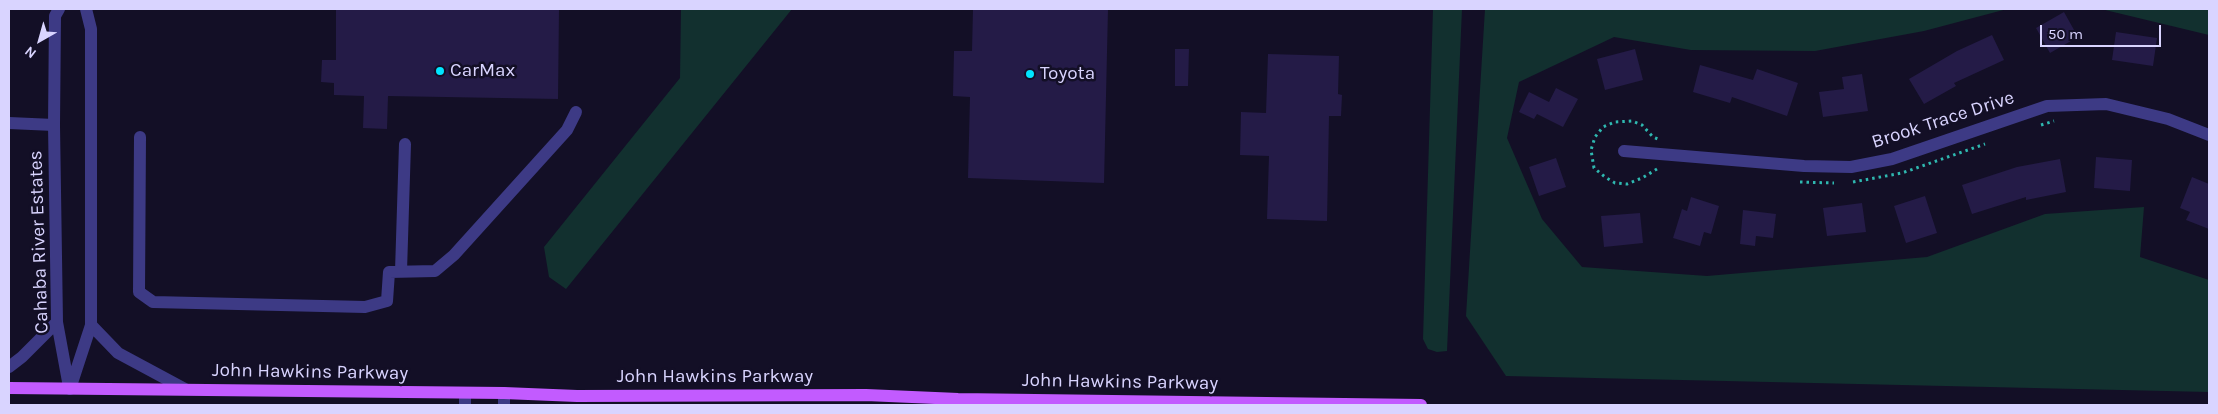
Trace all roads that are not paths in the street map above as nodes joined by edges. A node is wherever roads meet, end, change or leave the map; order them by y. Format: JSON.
{"nodes":[{"id":1,"x":58,"y":9,"type":"edge"},
{"id":2,"x":86,"y":9,"type":"edge"},
{"id":3,"x":576,"y":112,"type":"dead end"},
{"id":4,"x":9,"y":123,"type":"edge"},
{"id":5,"x":54,"y":125,"type":"junction"},
{"id":6,"x":2209,"y":134,"type":"edge"},
{"id":7,"x":140,"y":137,"type":"dead end"},
{"id":8,"x":405,"y":144,"type":"dead end"},
{"id":9,"x":1624,"y":152,"type":"dead end"},
{"id":10,"x":401,"y":271,"type":"junction"},
{"id":11,"x":57,"y":322,"type":"junction"},
{"id":12,"x":90,"y":325,"type":"junction"},
{"id":13,"x":9,"y":367,"type":"edge"},
{"id":14,"x":9,"y":388,"type":"edge"},
{"id":15,"x":70,"y":389,"type":"junction"},
{"id":16,"x":185,"y":389,"type":"junction"},
{"id":17,"x":465,"y":399,"type":"edge"},
{"id":18,"x":504,"y":399,"type":"edge"},
{"id":19,"x":579,"y":401,"type":"edge"},
{"id":20,"x":958,"y":402,"type":"edge"},
{"id":21,"x":1113,"y":403,"type":"edge"},
{"id":22,"x":1421,"y":405,"type":"edge"}],
"edges":[{"from":1,"to":5,"type":"street","name":"Cahaba River Estates"},
{"from":2,"to":12,"type":"street"},
{"from":3,"to":10,"type":"street"},
{"from":4,"to":5,"type":"street"},
{"from":5,"to":11,"type":"street","name":"Cahaba River Estates"},
{"from":6,"to":9,"type":"street","name":"Brook Trace Drive"},
{"from":7,"to":10,"type":"street"},
{"from":8,"to":10,"type":"street"},
{"from":11,"to":13,"type":"street"},
{"from":11,"to":15,"type":"street","name":"Cahaba River Estates"},
{"from":12,"to":15,"type":"street"},
{"from":12,"to":16,"type":"street"},
{"from":14,"to":15,"type":"main road","name":"John Hawkins Parkway"},
{"from":15,"to":16,"type":"main road","name":"John Hawkins Parkway"},
{"from":16,"to":17,"type":"main road","name":"John Hawkins Parkway"},
{"from":17,"to":18,"type":"main road","name":"John Hawkins Parkway"},
{"from":18,"to":19,"type":"main road","name":"John Hawkins Parkway"},
{"from":19,"to":20,"type":"main road","name":"John Hawkins Parkway"},
{"from":20,"to":21,"type":"main road","name":"John Hawkins Parkway"},
{"from":21,"to":22,"type":"main road","name":"John Hawkins Parkway"}]}
